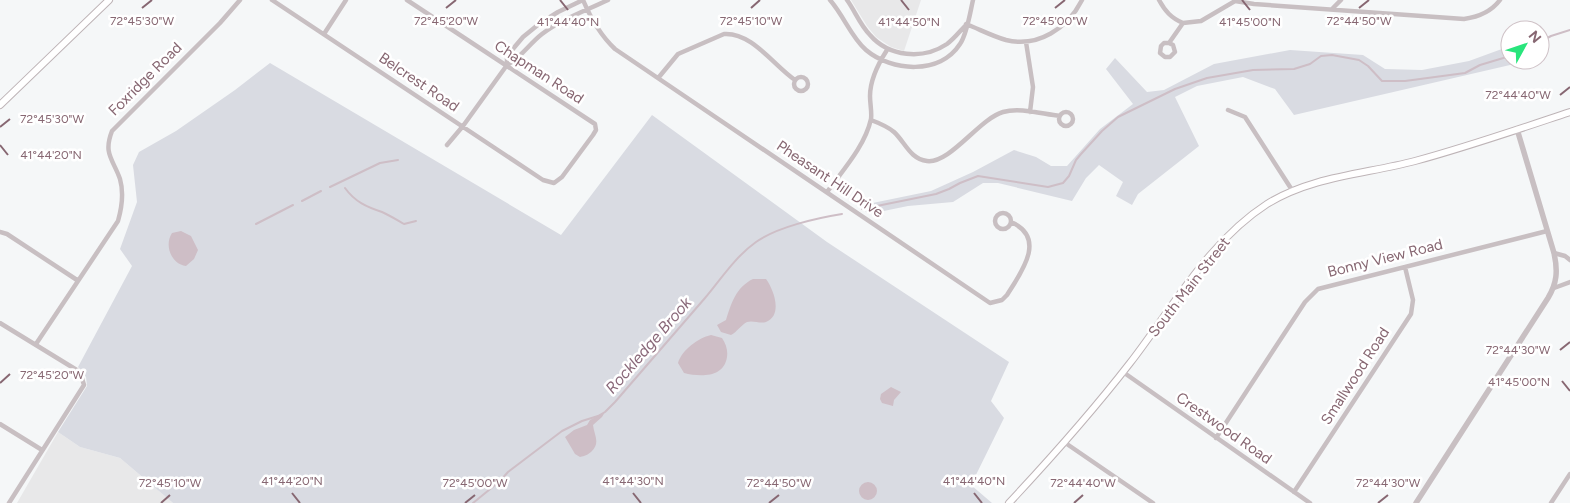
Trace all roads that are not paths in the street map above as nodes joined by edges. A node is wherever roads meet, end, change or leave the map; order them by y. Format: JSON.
{"nodes":[{"id":1,"x":109,"y":0,"type":"edge"},
{"id":2,"x":240,"y":0,"type":"edge"},
{"id":3,"x":272,"y":0,"type":"edge"},
{"id":4,"x":346,"y":0,"type":"edge"},
{"id":5,"x":407,"y":0,"type":"edge"},
{"id":6,"x":583,"y":0,"type":"edge"},
{"id":7,"x":608,"y":0,"type":"edge"},
{"id":8,"x":830,"y":0,"type":"edge"},
{"id":9,"x":847,"y":0,"type":"edge"},
{"id":10,"x":973,"y":0,"type":"edge"},
{"id":11,"x":1082,"y":0,"type":"edge"},
{"id":12,"x":1159,"y":0,"type":"edge"},
{"id":13,"x":1235,"y":0,"type":"edge"},
{"id":14,"x":1341,"y":0,"type":"edge"},
{"id":15,"x":1500,"y":0,"type":"edge"},
{"id":16,"x":1333,"y":8,"type":"junction"},
{"id":17,"x":587,"y":10,"type":"junction"},
{"id":18,"x":1183,"y":23,"type":"junction"},
{"id":19,"x":966,"y":24,"type":"junction"},
{"id":20,"x":324,"y":34,"type":"junction"},
{"id":21,"x":1026,"y":42,"type":"junction"},
{"id":22,"x":1169,"y":43,"type":"dead end"},
{"id":23,"x":887,"y":50,"type":"junction"},
{"id":24,"x":880,"y":60,"type":"junction"},
{"id":25,"x":507,"y":65,"type":"junction"},
{"id":26,"x":659,"y":77,"type":"junction"},
{"id":27,"x":796,"y":80,"type":"dead end"},
{"id":28,"x":0,"y":105,"type":"edge"},
{"id":29,"x":1228,"y":110,"type":"dead end"},
{"id":30,"x":1030,"y":112,"type":"junction"},
{"id":31,"x":1570,"y":112,"type":"edge"},
{"id":32,"x":1060,"y":116,"type":"dead end"},
{"id":33,"x":870,"y":120,"type":"junction"},
{"id":34,"x":463,"y":126,"type":"junction"},
{"id":35,"x":1517,"y":130,"type":"junction"},
{"id":36,"x":447,"y":145,"type":"dead end"},
{"id":37,"x":554,"y":183,"type":"joint"},
{"id":38,"x":1292,"y":190,"type":"junction"},
{"id":39,"x":827,"y":192,"type":"junction"},
{"id":40,"x":1011,"y":222,"type":"dead end"},
{"id":41,"x":1547,"y":231,"type":"junction"},
{"id":42,"x":0,"y":232,"type":"edge"},
{"id":43,"x":1554,"y":253,"type":"junction"},
{"id":44,"x":1570,"y":260,"type":"edge"},
{"id":45,"x":1405,"y":267,"type":"junction"},
{"id":46,"x":77,"y":280,"type":"junction"},
{"id":47,"x":1570,"y":282,"type":"edge"},
{"id":48,"x":1554,"y":288,"type":"junction"},
{"id":49,"x":0,"y":324,"type":"edge"},
{"id":50,"x":36,"y":344,"type":"junction"},
{"id":51,"x":1123,"y":372,"type":"junction"},
{"id":52,"x":0,"y":424,"type":"edge"},
{"id":53,"x":1216,"y":438,"type":"junction"},
{"id":54,"x":1064,"y":442,"type":"junction"},
{"id":55,"x":42,"y":450,"type":"junction"},
{"id":56,"x":1570,"y":474,"type":"edge"},
{"id":57,"x":1294,"y":492,"type":"junction"},
{"id":58,"x":9,"y":503,"type":"edge"},
{"id":59,"x":1009,"y":503,"type":"edge"},
{"id":60,"x":1153,"y":503,"type":"edge"},
{"id":61,"x":1310,"y":503,"type":"edge"},
{"id":62,"x":1416,"y":503,"type":"edge"},
{"id":63,"x":1551,"y":503,"type":"edge"}],
"edges":[{"from":1,"to":28,"type":"main road"},
{"from":2,"to":46,"type":"street","name":"Foxridge Road"},
{"from":3,"to":20,"type":"street","name":"Belcrest Road"},
{"from":4,"to":20,"type":"street"},
{"from":5,"to":25,"type":"street","name":"Chapman Road"},
{"from":6,"to":17,"type":"street","name":"Pheasant Hill Drive"},
{"from":6,"to":25,"type":"street"},
{"from":7,"to":17,"type":"street"},
{"from":8,"to":24,"type":"street"},
{"from":9,"to":23,"type":"street"},
{"from":10,"to":19,"type":"street"},
{"from":11,"to":21,"type":"street"},
{"from":12,"to":18,"type":"street"},
{"from":13,"to":16,"type":"street"},
{"from":13,"to":18,"type":"street"},
{"from":14,"to":16,"type":"street"},
{"from":15,"to":16,"type":"street"},
{"from":17,"to":25,"type":"street"},
{"from":17,"to":26,"type":"street","name":"Pheasant Hill Drive"},
{"from":18,"to":22,"type":"street"},
{"from":19,"to":21,"type":"street"},
{"from":19,"to":23,"type":"street"},
{"from":19,"to":24,"type":"street"},
{"from":20,"to":34,"type":"street","name":"Belcrest Road"},
{"from":21,"to":30,"type":"street"},
{"from":23,"to":24,"type":"street"},
{"from":24,"to":33,"type":"street"},
{"from":25,"to":34,"type":"street"},
{"from":25,"to":37,"type":"street","name":"Chapman Road"},
{"from":26,"to":27,"type":"street"},
{"from":26,"to":39,"type":"street","name":"Pheasant Hill Drive"},
{"from":29,"to":38,"type":"street"},
{"from":30,"to":32,"type":"street"},
{"from":30,"to":33,"type":"street"},
{"from":31,"to":35,"type":"main road","name":"South Main Street"},
{"from":33,"to":39,"type":"street"},
{"from":34,"to":36,"type":"street"},
{"from":34,"to":37,"type":"street","name":"Belcrest Road"},
{"from":35,"to":38,"type":"main road","name":"South Main Street"},
{"from":35,"to":41,"type":"street"},
{"from":38,"to":51,"type":"main road","name":"South Main Street"},
{"from":39,"to":40,"type":"street","name":"Pheasant Hill Drive"},
{"from":41,"to":43,"type":"street"},
{"from":41,"to":45,"type":"street","name":"Bonny View Road"},
{"from":42,"to":46,"type":"street"},
{"from":43,"to":44,"type":"street"},
{"from":43,"to":48,"type":"street"},
{"from":45,"to":53,"type":"street","name":"Bonny View Road"},
{"from":45,"to":57,"type":"street","name":"Smallwood Road"},
{"from":46,"to":50,"type":"street","name":"Foxridge Road"},
{"from":47,"to":48,"type":"street"},
{"from":48,"to":62,"type":"street"},
{"from":49,"to":50,"type":"street"},
{"from":50,"to":55,"type":"street"},
{"from":51,"to":53,"type":"street","name":"Crestwood Road"},
{"from":51,"to":54,"type":"main road","name":"South Main Street"},
{"from":52,"to":55,"type":"street"},
{"from":53,"to":57,"type":"street","name":"Crestwood Road"},
{"from":54,"to":59,"type":"main road","name":"South Main Street"},
{"from":54,"to":60,"type":"street"},
{"from":55,"to":58,"type":"street"},
{"from":56,"to":63,"type":"street"},
{"from":57,"to":61,"type":"street","name":"Crestwood Road"}]}
